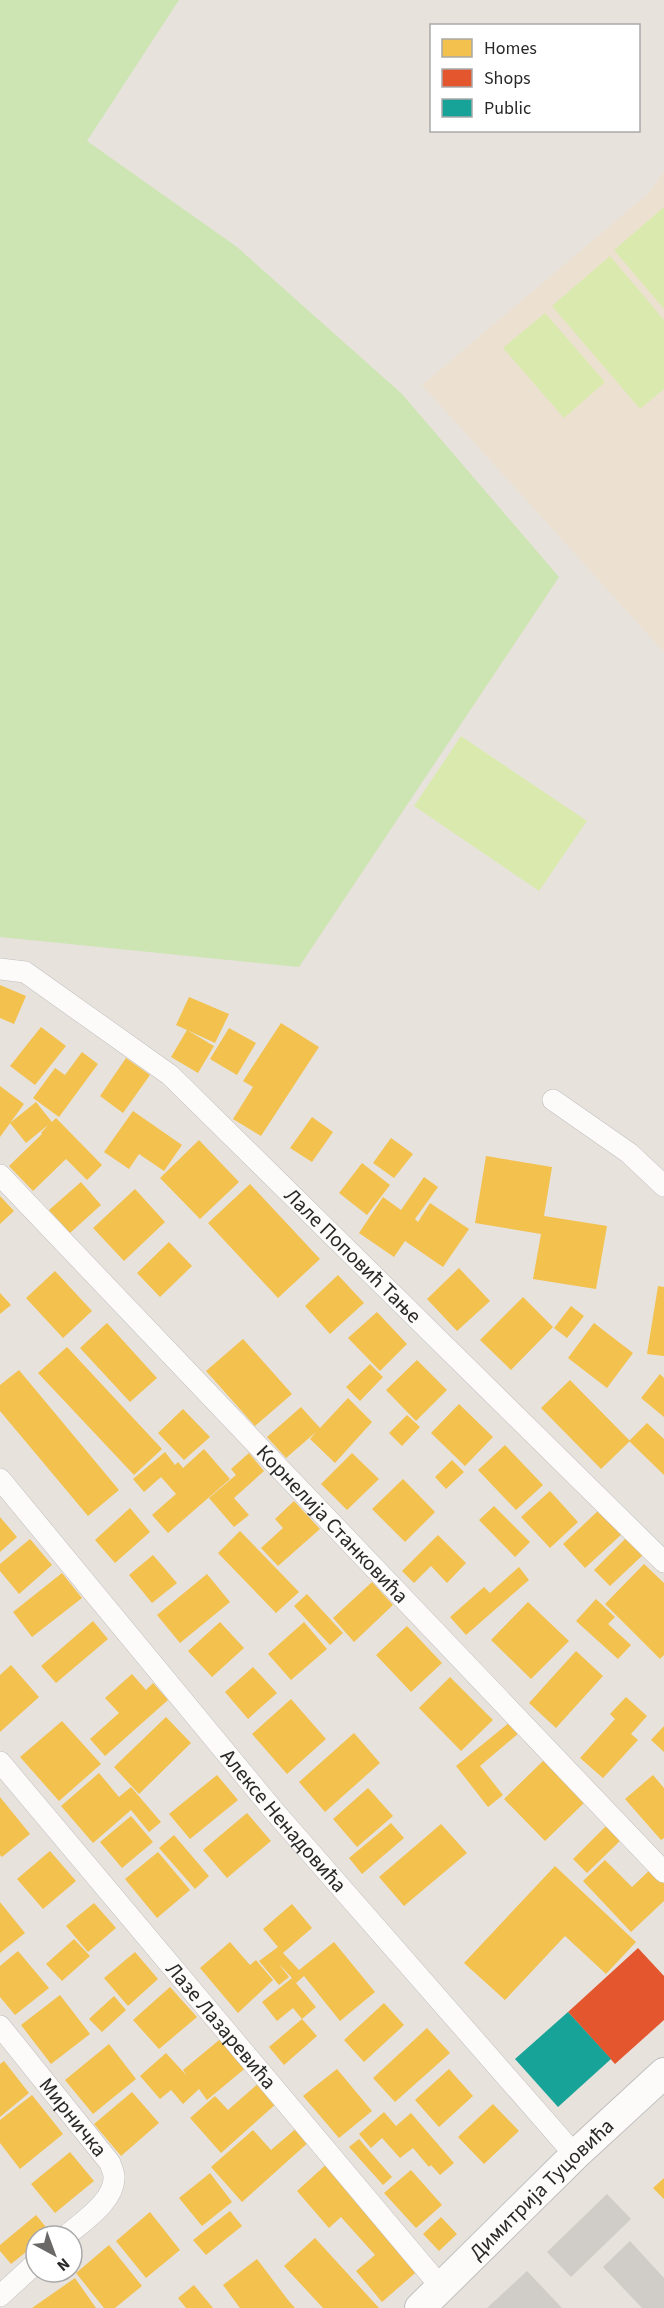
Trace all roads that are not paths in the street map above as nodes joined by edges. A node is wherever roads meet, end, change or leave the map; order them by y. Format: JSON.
{"nodes":[{"id":1,"x":0,"y":969,"type":"edge"},
{"id":2,"x":554,"y":1100,"type":"dead end"},
{"id":3,"x":0,"y":1175,"type":"edge"},
{"id":4,"x":664,"y":1186,"type":"edge"},
{"id":5,"x":0,"y":1479,"type":"edge"},
{"id":6,"x":664,"y":1562,"type":"edge"},
{"id":7,"x":0,"y":1762,"type":"edge"},
{"id":8,"x":664,"y":1872,"type":"edge"},
{"id":9,"x":0,"y":2026,"type":"edge"},
{"id":10,"x":664,"y":2073,"type":"edge"},
{"id":11,"x":575,"y":2155,"type":"junction"},
{"id":12,"x":79,"y":2224,"type":"edge"},
{"id":13,"x":24,"y":2274,"type":"edge"},
{"id":14,"x":441,"y":2287,"type":"junction"},
{"id":15,"x":0,"y":2296,"type":"edge"},
{"id":16,"x":420,"y":2308,"type":"edge"}],
"edges":[{"from":1,"to":6,"type":"street","name":"Лале Поповић Тање"},
{"from":2,"to":4,"type":"street"},
{"from":3,"to":8,"type":"street","name":"Корнелија Станковића"},
{"from":5,"to":11,"type":"street","name":"Алексе Ненадовића"},
{"from":7,"to":14,"type":"street","name":"Лазе Лазаревића"},
{"from":9,"to":12,"type":"street","name":"Мирничка"},
{"from":10,"to":11,"type":"main road","name":"Димитрија Туцовића"},
{"from":11,"to":14,"type":"main road","name":"Димитрија Туцовића"},
{"from":13,"to":15,"type":"street"},
{"from":14,"to":16,"type":"main road","name":"Димитрија Туцовића"}]}
